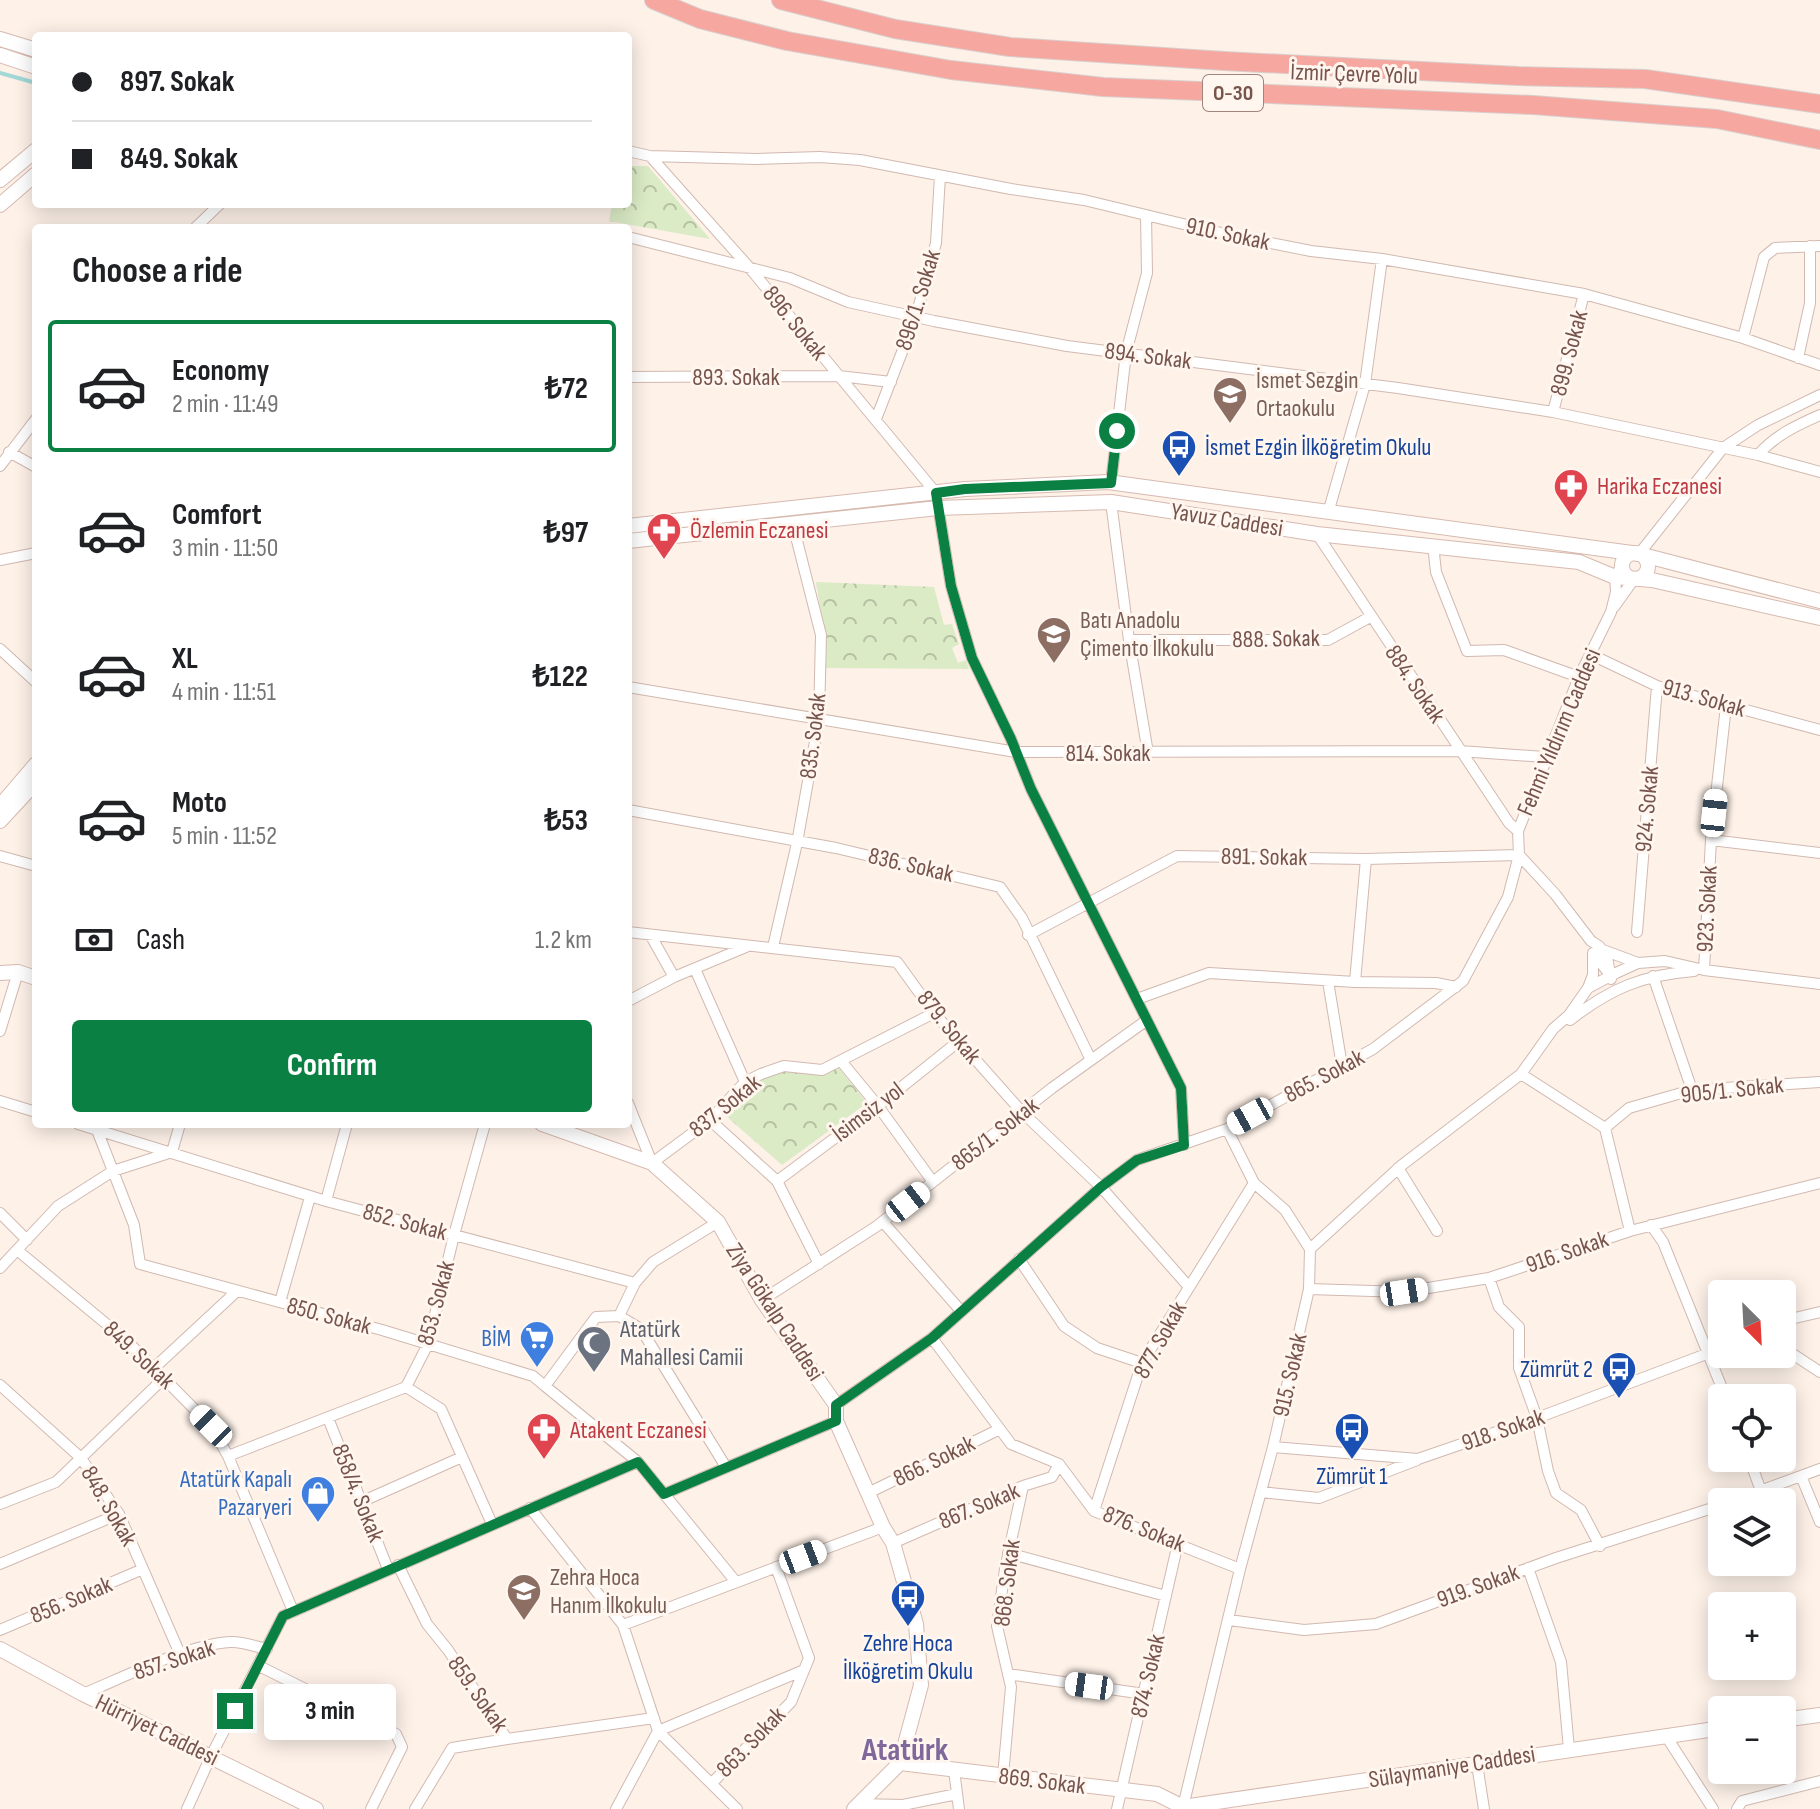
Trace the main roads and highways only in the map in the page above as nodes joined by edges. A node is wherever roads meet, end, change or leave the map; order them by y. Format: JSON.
{"nodes":[{"id":1,"x":637,"y":0,"type":"edge"},
{"id":2,"x":654,"y":0,"type":"edge"},
{"id":3,"x":781,"y":0,"type":"edge"},
{"id":4,"x":800,"y":3,"type":"edge"},
{"id":5,"x":700,"y":19,"type":"junction"},
{"id":6,"x":0,"y":39,"type":"edge"},
{"id":7,"x":32,"y":49,"type":"edge"},
{"id":8,"x":0,"y":55,"type":"edge"},
{"id":9,"x":32,"y":66,"type":"edge"},
{"id":10,"x":1820,"y":104,"type":"edge"},
{"id":11,"x":1820,"y":140,"type":"edge"},
{"id":12,"x":32,"y":153,"type":"edge"},
{"id":13,"x":32,"y":177,"type":"edge"},
{"id":14,"x":0,"y":180,"type":"edge"},
{"id":15,"x":0,"y":205,"type":"edge"},
{"id":16,"x":937,"y":500,"type":"junction"},
{"id":17,"x":632,"y":526,"type":"edge"},
{"id":18,"x":632,"y":541,"type":"edge"},
{"id":19,"x":1639,"y":554,"type":"junction"},
{"id":20,"x":1618,"y":571,"type":"junction"},
{"id":21,"x":1634,"y":579,"type":"junction"},
{"id":22,"x":1820,"y":601,"type":"edge"},
{"id":23,"x":1820,"y":618,"type":"edge"},
{"id":24,"x":32,"y":768,"type":"edge"},
{"id":25,"x":32,"y":786,"type":"edge"},
{"id":26,"x":1,"y":803,"type":"edge"},
{"id":27,"x":0,"y":821,"type":"edge"},
{"id":28,"x":0,"y":973,"type":"edge"},
{"id":29,"x":32,"y":977,"type":"edge"},
{"id":30,"x":564,"y":1128,"type":"edge"},
{"id":31,"x":0,"y":1649,"type":"edge"},
{"id":32,"x":1820,"y":1715,"type":"edge"},
{"id":33,"x":1796,"y":1718,"type":"edge"},
{"id":34,"x":1708,"y":1730,"type":"edge"},
{"id":35,"x":900,"y":1763,"type":"junction"},
{"id":36,"x":857,"y":1806,"type":"edge"},
{"id":37,"x":1183,"y":1807,"type":"joint"},
{"id":38,"x":316,"y":1809,"type":"edge"}],
"edges":[{"from":1,"to":5,"type":"highway"},
{"from":2,"to":5,"type":"highway","name":"İzmir Çevre Yolu","number":"O-30"},
{"from":3,"to":4,"type":"highway","name":"İzmir Çevre Yolu","number":"O-30"},
{"from":4,"to":10,"type":"highway","name":"İzmir Çevre Yolu","number":"O-30"},
{"from":5,"to":11,"type":"highway","name":"İzmir Çevre Yolu","number":"O-30"},
{"from":6,"to":7,"type":"main road"},
{"from":8,"to":9,"type":"main road"},
{"from":12,"to":14,"type":"main road"},
{"from":13,"to":15,"type":"main road"},
{"from":16,"to":17,"type":"main road","name":"Yavuz Caddesi"},
{"from":16,"to":18,"type":"main road","name":"Yavuz Caddesi"},
{"from":16,"to":19,"type":"main road","name":"Yavuz Caddesi"},
{"from":16,"to":20,"type":"main road","name":"Yavuz Caddesi"},
{"from":19,"to":20,"type":"main road"},
{"from":19,"to":21,"type":"main road"},
{"from":19,"to":22,"type":"main road","name":"Yavuz Caddesi"},
{"from":20,"to":21,"type":"main road","name":"Yavuz Caddesi"},
{"from":21,"to":23,"type":"main road","name":"Yavuz Caddesi"},
{"from":24,"to":26,"type":"main road"},
{"from":25,"to":27,"type":"main road"},
{"from":28,"to":29,"type":"main road"},
{"from":30,"to":35,"type":"main road","name":"Ziya Gökalp Caddesi"},
{"from":31,"to":38,"type":"main road","name":"Hürriyet Caddesi"},
{"from":32,"to":33,"type":"main road"},
{"from":34,"to":37,"type":"main road","name":"Sülaymaniye Caddesi"},
{"from":35,"to":36,"type":"main road","name":"Ziya Gökalp Caddesi"},
{"from":35,"to":37,"type":"main road","name":"869. Sokak"}]}
